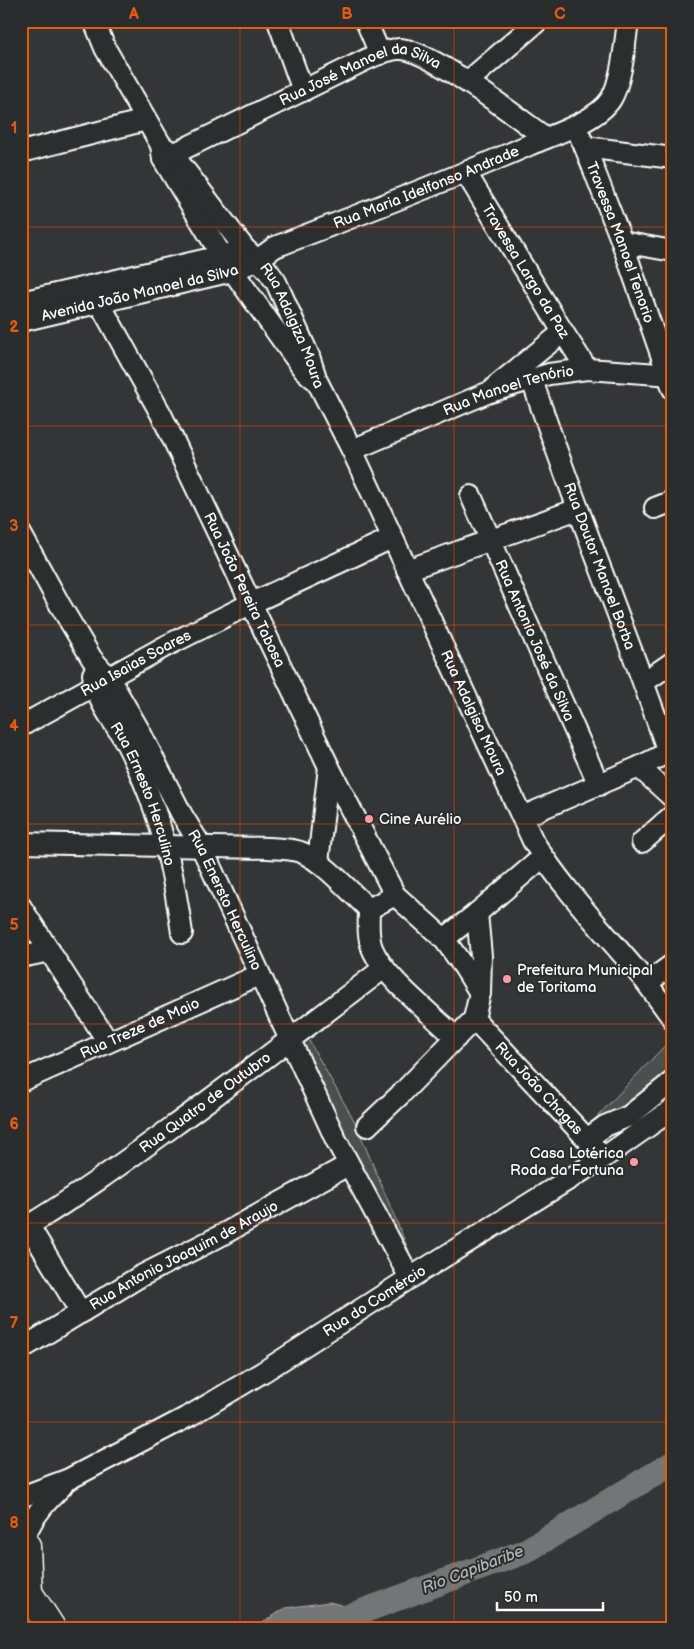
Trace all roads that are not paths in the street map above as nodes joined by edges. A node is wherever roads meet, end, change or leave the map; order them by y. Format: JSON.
{"nodes":[{"id":1,"x":94,"y":21,"type":"edge"},
{"id":2,"x":278,"y":21,"type":"edge"},
{"id":3,"x":366,"y":21,"type":"edge"},
{"id":4,"x":538,"y":21,"type":"edge"},
{"id":5,"x":628,"y":21,"type":"edge"},
{"id":6,"x":380,"y":54,"type":"junction"},
{"id":7,"x":467,"y":82,"type":"junction"},
{"id":8,"x":303,"y":91,"type":"junction"},
{"id":9,"x":146,"y":120,"type":"junction"},
{"id":10,"x":575,"y":126,"type":"junction"},
{"id":11,"x":546,"y":138,"type":"junction"},
{"id":12,"x":585,"y":147,"type":"junction"},
{"id":13,"x":21,"y":152,"type":"edge"},
{"id":14,"x":165,"y":152,"type":"junction"},
{"id":15,"x":673,"y":158,"type":"edge"},
{"id":16,"x":466,"y":173,"type":"junction"},
{"id":17,"x":622,"y":242,"type":"junction"},
{"id":18,"x":673,"y":251,"type":"edge"},
{"id":19,"x":251,"y":255,"type":"junction"},
{"id":20,"x":227,"y":263,"type":"junction"},
{"id":21,"x":94,"y":294,"type":"junction"},
{"id":22,"x":21,"y":302,"type":"edge"},
{"id":23,"x":21,"y":321,"type":"edge"},
{"id":24,"x":563,"y":332,"type":"junction"},
{"id":25,"x":588,"y":369,"type":"junction"},
{"id":26,"x":671,"y":379,"type":"edge"},
{"id":27,"x":532,"y":380,"type":"junction"},
{"id":28,"x":317,"y":381,"type":"junction"},
{"id":29,"x":487,"y":393,"type":"junction"},
{"id":30,"x":352,"y":450,"type":"junction"},
{"id":31,"x":471,"y":496,"type":"dead end"},
{"id":32,"x":578,"y":509,"type":"junction"},
{"id":33,"x":21,"y":534,"type":"edge"},
{"id":34,"x":392,"y":538,"type":"junction"},
{"id":35,"x":490,"y":540,"type":"junction"},
{"id":36,"x":407,"y":570,"type":"junction"},
{"id":37,"x":252,"y":603,"type":"junction"},
{"id":38,"x":673,"y":662,"type":"edge"},
{"id":39,"x":102,"y":682,"type":"junction"},
{"id":40,"x":644,"y":682,"type":"junction"},
{"id":41,"x":21,"y":726,"type":"edge"},
{"id":42,"x":670,"y":751,"type":"edge"},
{"id":43,"x":329,"y":767,"type":"junction"},
{"id":44,"x":639,"y":767,"type":"junction"},
{"id":45,"x":599,"y":785,"type":"junction"},
{"id":46,"x":673,"y":798,"type":"edge"},
{"id":47,"x":673,"y":815,"type":"edge"},
{"id":48,"x":522,"y":817,"type":"junction"},
{"id":49,"x":642,"y":842,"type":"dead end"},
{"id":50,"x":21,"y":843,"type":"edge"},
{"id":51,"x":166,"y":846,"type":"junction"},
{"id":52,"x":201,"y":846,"type":"junction"},
{"id":53,"x":543,"y":857,"type":"junction"},
{"id":54,"x":318,"y":862,"type":"junction"},
{"id":55,"x":395,"y":895,"type":"junction"},
{"id":56,"x":21,"y":907,"type":"edge"},
{"id":57,"x":368,"y":909,"type":"junction"},
{"id":58,"x":477,"y":913,"type":"junction"},
{"id":59,"x":182,"y":934,"type":"dead end"},
{"id":60,"x":444,"y":939,"type":"junction"},
{"id":61,"x":50,"y":951,"type":"junction"},
{"id":62,"x":21,"y":957,"type":"edge"},
{"id":63,"x":673,"y":964,"type":"edge"},
{"id":64,"x":384,"y":968,"type":"junction"},
{"id":65,"x":259,"y":975,"type":"junction"},
{"id":66,"x":647,"y":983,"type":"junction"},
{"id":67,"x":480,"y":993,"type":"junction"},
{"id":68,"x":474,"y":1018,"type":"junction"},
{"id":69,"x":673,"y":1019,"type":"edge"},
{"id":70,"x":456,"y":1038,"type":"junction"},
{"id":71,"x":290,"y":1040,"type":"junction"},
{"id":72,"x":108,"y":1042,"type":"junction"},
{"id":73,"x":673,"y":1080,"type":"edge"},
{"id":74,"x":21,"y":1081,"type":"edge"},
{"id":75,"x":673,"y":1109,"type":"edge"},
{"id":76,"x":367,"y":1126,"type":"dead end"},
{"id":77,"x":587,"y":1139,"type":"junction"},
{"id":78,"x":603,"y":1158,"type":"junction"},
{"id":79,"x":348,"y":1165,"type":"junction"},
{"id":80,"x":25,"y":1228,"type":"edge"},
{"id":81,"x":410,"y":1278,"type":"junction"},
{"id":82,"x":81,"y":1313,"type":"junction"},
{"id":83,"x":21,"y":1349,"type":"edge"},
{"id":84,"x":69,"y":1479,"type":"junction"},
{"id":85,"x":21,"y":1497,"type":"edge"},
{"id":86,"x":24,"y":1536,"type":"edge"},
{"id":87,"x":32,"y":1600,"type":"edge"}],
"edges":[{"from":1,"to":9,"type":"street"},
{"from":2,"to":8,"type":"street"},
{"from":3,"to":6,"type":"street"},
{"from":4,"to":7,"type":"street"},
{"from":5,"to":10,"type":"street","name":"Rua Maria Idelfonso Andrade"},
{"from":6,"to":7,"type":"street","name":"Rua José Manoel da Silva"},
{"from":6,"to":8,"type":"street","name":"Rua José Manoel da Silva"},
{"from":7,"to":11,"type":"street","name":"Rua José Manoel da Silva"},
{"from":8,"to":14,"type":"street","name":"Rua José Manoel da Silva"},
{"from":9,"to":13,"type":"street"},
{"from":9,"to":14,"type":"street"},
{"from":10,"to":11,"type":"street","name":"Rua Maria Idelfonso Andrade"},
{"from":10,"to":12,"type":"street","name":"Travessa Manoel Tenorio"},
{"from":11,"to":16,"type":"street","name":"Rua Maria Idelfonso Andrade"},
{"from":12,"to":15,"type":"street"},
{"from":12,"to":17,"type":"street","name":"Travessa Manoel Tenorio"},
{"from":14,"to":19,"type":"street","name":"Rua Adalgiza Moura"},
{"from":14,"to":20,"type":"street","name":"Rua Adalgiza Moura"},
{"from":16,"to":19,"type":"street","name":"Rua Maria Idelfonso Andrade"},
{"from":16,"to":24,"type":"street","name":"Travessa Largo da Paz"},
{"from":17,"to":18,"type":"street"},
{"from":17,"to":26,"type":"street","name":"Travessa Manoel Tenorio"},
{"from":19,"to":20,"type":"street","name":"Avenida João Manoel da Silva"},
{"from":19,"to":28,"type":"street","name":"Rua Adalgiza Moura"},
{"from":20,"to":21,"type":"street","name":"Avenida João Manoel da Silva"},
{"from":20,"to":28,"type":"street","name":"Rua Adalgiza Moura"},
{"from":21,"to":22,"type":"street","name":"Avenida João Manoel da Silva"},
{"from":21,"to":23,"type":"street","name":"Avenida João Manoel da Silva"},
{"from":21,"to":37,"type":"street","name":"Rua João Pereira Tabosa"},
{"from":24,"to":25,"type":"street","name":"Travessa Largo da Paz"},
{"from":24,"to":29,"type":"street"},
{"from":25,"to":26,"type":"street","name":"Rua Manoel Tenório"},
{"from":25,"to":27,"type":"street","name":"Rua Manoel Tenório"},
{"from":27,"to":29,"type":"street","name":"Rua Manoel Tenório"},
{"from":27,"to":32,"type":"street","name":"Rua Doutor Manoel Borba"},
{"from":28,"to":30,"type":"street","name":"Rua Adalgisa Moura"},
{"from":29,"to":30,"type":"street","name":"Rua Manoel Tenório"},
{"from":30,"to":34,"type":"street","name":"Rua Adalgisa Moura"},
{"from":31,"to":35,"type":"street","name":"Rua Antonio José da Silva"},
{"from":32,"to":35,"type":"street"},
{"from":32,"to":40,"type":"street","name":"Rua Doutor Manoel Borba"},
{"from":33,"to":39,"type":"street","name":"Rua Ernesto Herculino"},
{"from":34,"to":36,"type":"street","name":"Rua Adalgisa Moura"},
{"from":34,"to":37,"type":"street","name":"Rua Isaias Soares"},
{"from":35,"to":36,"type":"street"},
{"from":35,"to":45,"type":"street","name":"Rua Antonio José da Silva"},
{"from":36,"to":48,"type":"street","name":"Rua Adalgisa Moura"},
{"from":37,"to":39,"type":"street","name":"Rua Isaias Soares"},
{"from":37,"to":43,"type":"street","name":"Rua João Pereira Tabosa"},
{"from":38,"to":40,"type":"street"},
{"from":39,"to":41,"type":"street","name":"Rua Isaias Soares"},
{"from":39,"to":51,"type":"street","name":"Rua Ernesto Herculino"},
{"from":39,"to":52,"type":"street","name":"Rua Enersto Herculino"},
{"from":40,"to":42,"type":"street","name":"Rua Doutor Manoel Borba"},
{"from":42,"to":44,"type":"street"},
{"from":43,"to":54,"type":"street"},
{"from":43,"to":55,"type":"street","name":"Rua João Pereira Tabosa"},
{"from":44,"to":45,"type":"street"},
{"from":44,"to":46,"type":"street"},
{"from":45,"to":48,"type":"street"},
{"from":47,"to":49,"type":"street"},
{"from":48,"to":53,"type":"street","name":"Rua Adalgisa Moura"},
{"from":50,"to":51,"type":"street"},
{"from":51,"to":52,"type":"street"},
{"from":51,"to":59,"type":"street","name":"Rua Ernesto Herculino"},
{"from":52,"to":54,"type":"street"},
{"from":52,"to":65,"type":"street","name":"Rua Enersto Herculino"},
{"from":53,"to":58,"type":"street"},
{"from":53,"to":66,"type":"street","name":"Rua Adalgisa Moura"},
{"from":54,"to":57,"type":"street"},
{"from":55,"to":57,"type":"street"},
{"from":55,"to":60,"type":"street"},
{"from":56,"to":61,"type":"street"},
{"from":57,"to":64,"type":"street"},
{"from":58,"to":60,"type":"street"},
{"from":58,"to":67,"type":"street"},
{"from":60,"to":67,"type":"street"},
{"from":61,"to":62,"type":"street"},
{"from":61,"to":72,"type":"street"},
{"from":63,"to":66,"type":"street"},
{"from":64,"to":70,"type":"street"},
{"from":64,"to":71,"type":"street","name":"Rua Quatro de Outubro"},
{"from":65,"to":71,"type":"street","name":"Rua Enersto Herculino"},
{"from":65,"to":72,"type":"street","name":"Rua Treze de Maio"},
{"from":66,"to":69,"type":"street","name":"Rua Adalgisa Moura"},
{"from":67,"to":68,"type":"street"},
{"from":68,"to":70,"type":"street"},
{"from":68,"to":77,"type":"street","name":"Rua João Chagas"},
{"from":70,"to":76,"type":"street"},
{"from":71,"to":79,"type":"street","name":"Rua Enersto Herculino"},
{"from":71,"to":80,"type":"street","name":"Rua Quatro de Outubro"},
{"from":72,"to":74,"type":"street","name":"Rua Treze de Maio"},
{"from":73,"to":77,"type":"street"},
{"from":75,"to":78,"type":"street","name":"Rua do Comércio"},
{"from":77,"to":78,"type":"street","name":"Rua João Chagas"},
{"from":78,"to":81,"type":"street","name":"Rua do Comércio"},
{"from":79,"to":81,"type":"street","name":"Rua Enersto Herculino"},
{"from":79,"to":82,"type":"street","name":"Rua Antonio Joaquim de Araujo"},
{"from":80,"to":82,"type":"street"},
{"from":81,"to":84,"type":"street","name":"Rua do Comércio"},
{"from":82,"to":83,"type":"street","name":"Rua Antonio Joaquim de Araujo"},
{"from":84,"to":85,"type":"street"},
{"from":84,"to":86,"type":"street"},
{"from":86,"to":87,"type":"highway"}]}
